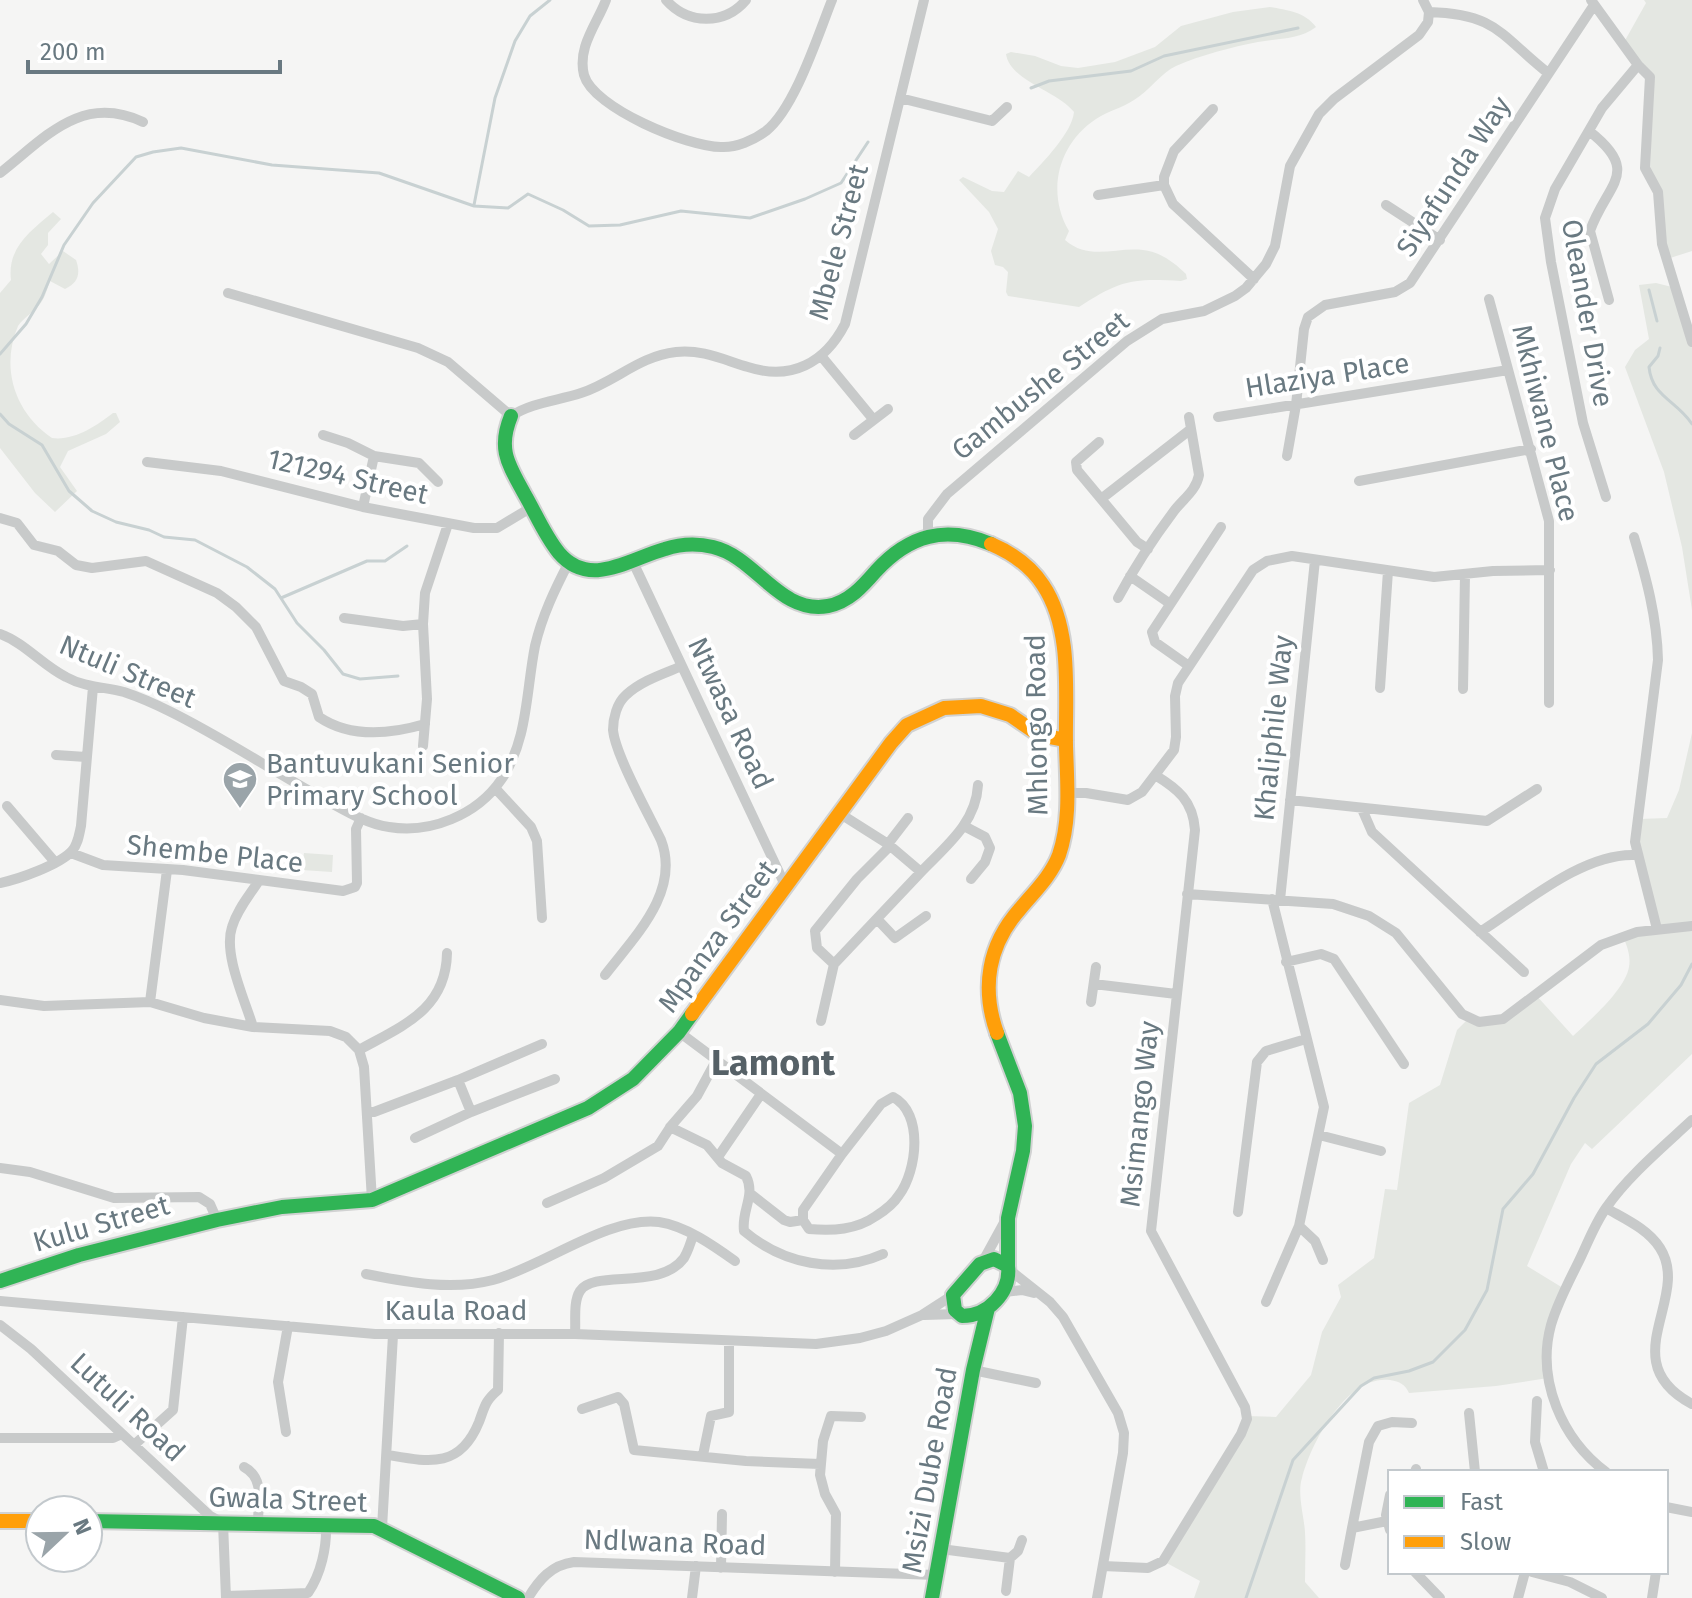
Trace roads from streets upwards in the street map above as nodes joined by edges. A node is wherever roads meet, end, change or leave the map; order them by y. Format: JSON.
{"nodes":[{"id":1,"x":606,"y":0,"type":"edge"},
{"id":2,"x":666,"y":0,"type":"edge"},
{"id":3,"x":746,"y":0,"type":"edge"},
{"id":4,"x":832,"y":0,"type":"edge"},
{"id":5,"x":924,"y":0,"type":"edge"},
{"id":6,"x":1423,"y":0,"type":"edge"},
{"id":7,"x":1592,"y":3,"type":"edge"},
{"id":8,"x":1429,"y":12,"type":"junction"},
{"id":9,"x":1638,"y":65,"type":"junction"},
{"id":10,"x":1548,"y":73,"type":"junction"},
{"id":11,"x":900,"y":98,"type":"junction"},
{"id":12,"x":1007,"y":107,"type":"dead end"},
{"id":13,"x":1213,"y":109,"type":"dead end"},
{"id":14,"x":143,"y":122,"type":"dead end"},
{"id":15,"x":1589,"y":131,"type":"junction"},
{"id":16,"x":0,"y":173,"type":"edge"},
{"id":17,"x":1164,"y":185,"type":"junction"},
{"id":18,"x":1098,"y":195,"type":"dead end"},
{"id":19,"x":1386,"y":205,"type":"dead end"},
{"id":20,"x":1440,"y":240,"type":"junction"},
{"id":21,"x":1254,"y":279,"type":"junction"},
{"id":22,"x":228,"y":293,"type":"dead end"},
{"id":23,"x":1489,"y":299,"type":"dead end"},
{"id":24,"x":1609,"y":300,"type":"dead end"},
{"id":25,"x":1692,"y":342,"type":"edge"},
{"id":26,"x":822,"y":357,"type":"junction"},
{"id":27,"x":1508,"y":370,"type":"junction"},
{"id":28,"x":1296,"y":405,"type":"junction"},
{"id":29,"x":888,"y":409,"type":"dead end"},
{"id":30,"x":511,"y":416,"type":"junction"},
{"id":31,"x":1189,"y":417,"type":"dead end"},
{"id":32,"x":1218,"y":417,"type":"dead end"},
{"id":33,"x":873,"y":419,"type":"junction"},
{"id":34,"x":1191,"y":429,"type":"junction"},
{"id":35,"x":323,"y":435,"type":"dead end"},
{"id":36,"x":854,"y":435,"type":"dead end"},
{"id":37,"x":1099,"y":442,"type":"dead end"},
{"id":38,"x":1531,"y":449,"type":"junction"},
{"id":39,"x":374,"y":456,"type":"junction"},
{"id":40,"x":1287,"y":456,"type":"dead end"},
{"id":41,"x":147,"y":462,"type":"dead end"},
{"id":42,"x":1359,"y":481,"type":"dead end"},
{"id":43,"x":438,"y":482,"type":"dead end"},
{"id":44,"x":1606,"y":497,"type":"dead end"},
{"id":45,"x":1101,"y":499,"type":"junction"},
{"id":46,"x":363,"y":507,"type":"junction"},
{"id":47,"x":532,"y":507,"type":"junction"},
{"id":48,"x":0,"y":518,"type":"edge"},
{"id":49,"x":448,"y":524,"type":"junction"},
{"id":50,"x":1221,"y":527,"type":"dead end"},
{"id":51,"x":928,"y":536,"type":"junction"},
{"id":52,"x":1634,"y":537,"type":"dead end"},
{"id":53,"x":1148,"y":549,"type":"junction"},
{"id":54,"x":1315,"y":560,"type":"junction"},
{"id":55,"x":569,"y":562,"type":"junction"},
{"id":56,"x":633,"y":562,"type":"junction"},
{"id":57,"x":1550,"y":570,"type":"junction"},
{"id":58,"x":1388,"y":571,"type":"junction"},
{"id":59,"x":1465,"y":575,"type":"junction"},
{"id":60,"x":1130,"y":576,"type":"junction"},
{"id":61,"x":1118,"y":598,"type":"dead end"},
{"id":62,"x":1169,"y":603,"type":"junction"},
{"id":63,"x":344,"y":618,"type":"dead end"},
{"id":64,"x":423,"y":624,"type":"junction"},
{"id":65,"x":0,"y":634,"type":"edge"},
{"id":66,"x":682,"y":666,"type":"junction"},
{"id":67,"x":1189,"y":666,"type":"junction"},
{"id":68,"x":93,"y":687,"type":"junction"},
{"id":69,"x":1380,"y":688,"type":"dead end"},
{"id":70,"x":1463,"y":689,"type":"dead end"},
{"id":71,"x":1549,"y":703,"type":"dead end"},
{"id":72,"x":425,"y":724,"type":"junction"},
{"id":73,"x":1066,"y":740,"type":"junction"},
{"id":74,"x":423,"y":746,"type":"dead end"},
{"id":75,"x":56,"y":755,"type":"dead end"},
{"id":76,"x":86,"y":757,"type":"junction"},
{"id":77,"x":1155,"y":775,"type":"junction"},
{"id":78,"x":978,"y":785,"type":"dead end"},
{"id":79,"x":495,"y":788,"type":"junction"},
{"id":80,"x":1537,"y":789,"type":"dead end"},
{"id":81,"x":1067,"y":793,"type":"junction"},
{"id":82,"x":1290,"y":800,"type":"junction"},
{"id":83,"x":7,"y":806,"type":"dead end"},
{"id":84,"x":1362,"y":809,"type":"junction"},
{"id":85,"x":839,"y":813,"type":"junction"},
{"id":86,"x":361,"y":818,"type":"junction"},
{"id":87,"x":908,"y":818,"type":"dead end"},
{"id":88,"x":964,"y":826,"type":"junction"},
{"id":89,"x":889,"y":845,"type":"junction"},
{"id":90,"x":71,"y":853,"type":"junction"},
{"id":91,"x":1636,"y":855,"type":"junction"},
{"id":92,"x":54,"y":861,"type":"junction"},
{"id":93,"x":167,"y":870,"type":"junction"},
{"id":94,"x":921,"y":872,"type":"junction"},
{"id":95,"x":971,"y":879,"type":"dead end"},
{"id":96,"x":258,"y":882,"type":"junction"},
{"id":97,"x":0,"y":883,"type":"edge"},
{"id":98,"x":785,"y":885,"type":"junction"},
{"id":99,"x":1187,"y":894,"type":"junction"},
{"id":100,"x":1276,"y":900,"type":"junction"},
{"id":101,"x":926,"y":916,"type":"dead end"},
{"id":102,"x":542,"y":918,"type":"dead end"},
{"id":103,"x":877,"y":919,"type":"junction"},
{"id":104,"x":1691,"y":925,"type":"edge"},
{"id":105,"x":1657,"y":929,"type":"junction"},
{"id":106,"x":1480,"y":932,"type":"junction"},
{"id":107,"x":447,"y":953,"type":"dead end"},
{"id":108,"x":1286,"y":962,"type":"junction"},
{"id":109,"x":834,"y":964,"type":"junction"},
{"id":110,"x":1096,"y":967,"type":"dead end"},
{"id":111,"x":1524,"y":972,"type":"dead end"},
{"id":112,"x":605,"y":975,"type":"dead end"},
{"id":113,"x":1094,"y":984,"type":"junction"},
{"id":114,"x":1176,"y":994,"type":"junction"},
{"id":115,"x":0,"y":1000,"type":"edge"},
{"id":116,"x":150,"y":1002,"type":"junction"},
{"id":117,"x":1091,"y":1002,"type":"dead end"},
{"id":118,"x":821,"y":1021,"type":"dead end"},
{"id":119,"x":253,"y":1027,"type":"junction"},
{"id":120,"x":679,"y":1032,"type":"junction"},
{"id":121,"x":1306,"y":1039,"type":"junction"},
{"id":122,"x":542,"y":1044,"type":"dead end"},
{"id":123,"x":359,"y":1050,"type":"junction"},
{"id":124,"x":716,"y":1061,"type":"junction"},
{"id":125,"x":1404,"y":1064,"type":"dead end"},
{"id":126,"x":555,"y":1079,"type":"dead end"},
{"id":127,"x":458,"y":1080,"type":"junction"},
{"id":128,"x":761,"y":1094,"type":"junction"},
{"id":129,"x":367,"y":1112,"type":"junction"},
{"id":130,"x":471,"y":1112,"type":"junction"},
{"id":131,"x":1692,"y":1120,"type":"edge"},
{"id":132,"x":670,"y":1127,"type":"junction"},
{"id":133,"x":1319,"y":1135,"type":"junction"},
{"id":134,"x":415,"y":1138,"type":"dead end"},
{"id":135,"x":1381,"y":1151,"type":"dead end"},
{"id":136,"x":842,"y":1154,"type":"junction"},
{"id":137,"x":718,"y":1157,"type":"junction"},
{"id":138,"x":0,"y":1168,"type":"edge"},
{"id":139,"x":752,"y":1195,"type":"junction"},
{"id":140,"x":372,"y":1200,"type":"junction"},
{"id":141,"x":547,"y":1203,"type":"dead end"},
{"id":142,"x":1606,"y":1208,"type":"junction"},
{"id":143,"x":1009,"y":1211,"type":"junction"},
{"id":144,"x":1238,"y":1212,"type":"dead end"},
{"id":145,"x":217,"y":1220,"type":"junction"},
{"id":146,"x":803,"y":1220,"type":"junction"},
{"id":147,"x":1299,"y":1226,"type":"junction"},
{"id":148,"x":693,"y":1235,"type":"junction"},
{"id":149,"x":883,"y":1254,"type":"dead end"},
{"id":150,"x":1323,"y":1260,"type":"dead end"},
{"id":151,"x":735,"y":1261,"type":"dead end"},
{"id":152,"x":980,"y":1264,"type":"junction"},
{"id":153,"x":1009,"y":1269,"type":"junction"},
{"id":154,"x":366,"y":1274,"type":"dead end"},
{"id":155,"x":0,"y":1281,"type":"edge"},
{"id":156,"x":1004,"y":1292,"type":"junction"},
{"id":157,"x":953,"y":1295,"type":"junction"},
{"id":158,"x":1039,"y":1295,"type":"junction"},
{"id":159,"x":0,"y":1301,"type":"edge"},
{"id":160,"x":1266,"y":1302,"type":"dead end"},
{"id":161,"x":988,"y":1308,"type":"junction"},
{"id":162,"x":922,"y":1315,"type":"junction"},
{"id":163,"x":960,"y":1316,"type":"junction"},
{"id":164,"x":183,"y":1317,"type":"junction"},
{"id":165,"x":0,"y":1325,"type":"edge"},
{"id":166,"x":288,"y":1326,"type":"junction"},
{"id":167,"x":499,"y":1333,"type":"junction"},
{"id":168,"x":575,"y":1334,"type":"junction"},
{"id":169,"x":393,"y":1335,"type":"junction"},
{"id":170,"x":729,"y":1341,"type":"junction"},
{"id":171,"x":978,"y":1352,"type":"junction"},
{"id":172,"x":973,"y":1370,"type":"junction"},
{"id":173,"x":1036,"y":1383,"type":"dead end"},
{"id":174,"x":1537,"y":1401,"type":"dead end"},
{"id":175,"x":1692,"y":1404,"type":"edge"},
{"id":176,"x":582,"y":1409,"type":"dead end"},
{"id":177,"x":1469,"y":1413,"type":"dead end"},
{"id":178,"x":861,"y":1417,"type":"dead end"},
{"id":179,"x":1412,"y":1423,"type":"dead end"},
{"id":180,"x":286,"y":1432,"type":"dead end"},
{"id":181,"x":122,"y":1434,"type":"junction"},
{"id":182,"x":0,"y":1438,"type":"edge"},
{"id":183,"x":134,"y":1445,"type":"junction"},
{"id":184,"x":388,"y":1455,"type":"junction"},
{"id":185,"x":703,"y":1455,"type":"junction"},
{"id":186,"x":820,"y":1464,"type":"junction"},
{"id":187,"x":244,"y":1467,"type":"dead end"},
{"id":188,"x":1475,"y":1470,"type":"edge"},
{"id":189,"x":1543,"y":1470,"type":"edge"},
{"id":190,"x":1604,"y":1470,"type":"edge"},
{"id":191,"x":1668,"y":1507,"type":"edge"},
{"id":192,"x":1692,"y":1512,"type":"edge"},
{"id":193,"x":722,"y":1514,"type":"dead end"},
{"id":194,"x":0,"y":1521,"type":"edge"},
{"id":195,"x":24,"y":1521,"type":"edge"},
{"id":196,"x":104,"y":1521,"type":"edge"},
{"id":197,"x":223,"y":1523,"type":"junction"},
{"id":198,"x":258,"y":1523,"type":"junction"},
{"id":199,"x":326,"y":1524,"type":"junction"},
{"id":200,"x":1388,"y":1526,"type":"edge"},
{"id":201,"x":382,"y":1528,"type":"junction"},
{"id":202,"x":1352,"y":1528,"type":"junction"},
{"id":203,"x":1022,"y":1540,"type":"dead end"},
{"id":204,"x":941,"y":1549,"type":"junction"},
{"id":205,"x":1010,"y":1558,"type":"junction"},
{"id":206,"x":1345,"y":1565,"type":"dead end"},
{"id":207,"x":696,"y":1566,"type":"junction"},
{"id":208,"x":1103,"y":1566,"type":"junction"},
{"id":209,"x":721,"y":1568,"type":"junction"},
{"id":210,"x":835,"y":1572,"type":"junction"},
{"id":211,"x":1417,"y":1574,"type":"edge"},
{"id":212,"x":1524,"y":1574,"type":"edge"},
{"id":213,"x":1555,"y":1574,"type":"edge"},
{"id":214,"x":1656,"y":1574,"type":"edge"},
{"id":215,"x":936,"y":1575,"type":"junction"},
{"id":216,"x":1006,"y":1591,"type":"dead end"},
{"id":217,"x":308,"y":1596,"type":"edge"},
{"id":218,"x":226,"y":1597,"type":"edge"},
{"id":219,"x":518,"y":1598,"type":"edge"},
{"id":220,"x":528,"y":1598,"type":"edge"},
{"id":221,"x":692,"y":1598,"type":"edge"},
{"id":222,"x":932,"y":1598,"type":"edge"},
{"id":223,"x":1097,"y":1598,"type":"edge"},
{"id":224,"x":1440,"y":1598,"type":"edge"},
{"id":225,"x":1518,"y":1598,"type":"edge"},
{"id":226,"x":1602,"y":1598,"type":"edge"},
{"id":227,"x":1652,"y":1598,"type":"edge"}],
"edges":[{"from":1,"to":4,"type":"street"},
{"from":2,"to":3,"type":"street"},
{"from":5,"to":11,"type":"street","name":"Mbele Street"},
{"from":6,"to":8,"type":"street"},
{"from":7,"to":9,"type":"street"},
{"from":7,"to":10,"type":"street","name":"Siyafunda Way"},
{"from":8,"to":10,"type":"street"},
{"from":8,"to":21,"type":"street","name":"Gambushe Street"},
{"from":9,"to":15,"type":"street","name":"Oleander Drive"},
{"from":9,"to":25,"type":"street"},
{"from":10,"to":20,"type":"street","name":"Siyafunda Way"},
{"from":11,"to":12,"type":"street"},
{"from":11,"to":26,"type":"street","name":"Mbele Street"},
{"from":13,"to":17,"type":"street"},
{"from":14,"to":16,"type":"street"},
{"from":15,"to":24,"type":"street"},
{"from":15,"to":44,"type":"street","name":"Oleander Drive"},
{"from":17,"to":18,"type":"street"},
{"from":17,"to":21,"type":"street"},
{"from":19,"to":20,"type":"street"},
{"from":20,"to":28,"type":"street","name":"Siyafunda Way"},
{"from":21,"to":51,"type":"street","name":"Gambushe Street"},
{"from":22,"to":30,"type":"street"},
{"from":23,"to":27,"type":"street","name":"Mkhiwane Place"},
{"from":26,"to":30,"type":"street","name":"Mbele Street"},
{"from":26,"to":33,"type":"street"},
{"from":27,"to":28,"type":"street","name":"Hlaziya Place"},
{"from":27,"to":38,"type":"street","name":"Mkhiwane Place"},
{"from":28,"to":32,"type":"street","name":"Hlaziya Place"},
{"from":28,"to":40,"type":"street","name":"Siyafunda Way"},
{"from":29,"to":33,"type":"street"},
{"from":30,"to":47,"type":"street"},
{"from":31,"to":34,"type":"street"},
{"from":33,"to":36,"type":"street"},
{"from":34,"to":45,"type":"street"},
{"from":34,"to":53,"type":"street"},
{"from":35,"to":39,"type":"street"},
{"from":37,"to":45,"type":"street"},
{"from":38,"to":42,"type":"street"},
{"from":38,"to":57,"type":"street","name":"Mkhiwane Place"},
{"from":39,"to":43,"type":"street"},
{"from":39,"to":46,"type":"street"},
{"from":41,"to":46,"type":"street","name":"121294 Street"},
{"from":45,"to":53,"type":"street"},
{"from":46,"to":49,"type":"street","name":"121294 Street"},
{"from":47,"to":49,"type":"street","name":"121294 Street"},
{"from":47,"to":55,"type":"street"},
{"from":48,"to":72,"type":"street"},
{"from":49,"to":64,"type":"street"},
{"from":50,"to":62,"type":"street"},
{"from":51,"to":56,"type":"street"},
{"from":51,"to":73,"type":"street","name":"Mhlongo Road"},
{"from":52,"to":91,"type":"street"},
{"from":53,"to":60,"type":"street"},
{"from":54,"to":58,"type":"street"},
{"from":54,"to":67,"type":"street"},
{"from":54,"to":82,"type":"street","name":"Khaliphile Way"},
{"from":55,"to":56,"type":"street"},
{"from":55,"to":79,"type":"street","name":"Ntuli Street"},
{"from":56,"to":66,"type":"street","name":"Ntwasa Road"},
{"from":57,"to":59,"type":"street"},
{"from":57,"to":71,"type":"street","name":"Mkhiwane Place"},
{"from":58,"to":59,"type":"street"},
{"from":58,"to":69,"type":"street"},
{"from":59,"to":70,"type":"street"},
{"from":60,"to":61,"type":"street"},
{"from":60,"to":62,"type":"street"},
{"from":62,"to":67,"type":"street"},
{"from":63,"to":64,"type":"street"},
{"from":64,"to":72,"type":"street"},
{"from":65,"to":68,"type":"street","name":"Ntuli Street"},
{"from":66,"to":98,"type":"street","name":"Ntwasa Road"},
{"from":66,"to":112,"type":"street"},
{"from":67,"to":77,"type":"street"},
{"from":68,"to":76,"type":"street"},
{"from":68,"to":86,"type":"street","name":"Ntuli Street"},
{"from":72,"to":74,"type":"street"},
{"from":73,"to":81,"type":"street","name":"Mhlongo Road"},
{"from":73,"to":85,"type":"street","name":"Mpanza Street"},
{"from":75,"to":76,"type":"street"},
{"from":76,"to":90,"type":"street"},
{"from":77,"to":81,"type":"street"},
{"from":77,"to":99,"type":"street","name":"Msimango Way"},
{"from":78,"to":88,"type":"street"},
{"from":79,"to":86,"type":"street","name":"Ntuli Street"},
{"from":79,"to":102,"type":"street"},
{"from":80,"to":84,"type":"street"},
{"from":81,"to":143,"type":"street","name":"Mhlongo Road"},
{"from":82,"to":84,"type":"street"},
{"from":82,"to":100,"type":"street","name":"Khaliphile Way"},
{"from":83,"to":92,"type":"street"},
{"from":84,"to":106,"type":"street"},
{"from":85,"to":89,"type":"street"},
{"from":85,"to":98,"type":"street","name":"Mpanza Street"},
{"from":86,"to":96,"type":"street","name":"Shembe Place"},
{"from":87,"to":89,"type":"street"},
{"from":88,"to":94,"type":"street"},
{"from":88,"to":95,"type":"street"},
{"from":89,"to":94,"type":"street"},
{"from":89,"to":109,"type":"street"},
{"from":90,"to":92,"type":"street"},
{"from":90,"to":93,"type":"street","name":"Shembe Place"},
{"from":91,"to":105,"type":"street"},
{"from":91,"to":106,"type":"street"},
{"from":92,"to":97,"type":"street"},
{"from":93,"to":96,"type":"street","name":"Shembe Place"},
{"from":93,"to":116,"type":"street"},
{"from":94,"to":103,"type":"street"},
{"from":96,"to":119,"type":"street"},
{"from":98,"to":120,"type":"street","name":"Mpanza Street"},
{"from":99,"to":100,"type":"street"},
{"from":99,"to":114,"type":"street","name":"Msimango Way"},
{"from":100,"to":105,"type":"street"},
{"from":100,"to":108,"type":"street","name":"Khaliphile Way"},
{"from":101,"to":103,"type":"street"},
{"from":103,"to":109,"type":"street"},
{"from":104,"to":105,"type":"street"},
{"from":106,"to":111,"type":"street"},
{"from":107,"to":123,"type":"street"},
{"from":108,"to":121,"type":"street","name":"Khaliphile Way"},
{"from":108,"to":125,"type":"street"},
{"from":109,"to":118,"type":"street"},
{"from":110,"to":113,"type":"street"},
{"from":113,"to":114,"type":"street"},
{"from":113,"to":117,"type":"street"},
{"from":114,"to":208,"type":"street","name":"Msimango Way"},
{"from":115,"to":116,"type":"street"},
{"from":116,"to":119,"type":"street"},
{"from":119,"to":123,"type":"street"},
{"from":120,"to":124,"type":"street"},
{"from":120,"to":140,"type":"street","name":"Mpanza Street"},
{"from":121,"to":133,"type":"street","name":"Khaliphile Way"},
{"from":121,"to":144,"type":"street"},
{"from":122,"to":127,"type":"street"},
{"from":123,"to":129,"type":"street"},
{"from":124,"to":128,"type":"street"},
{"from":124,"to":132,"type":"street"},
{"from":126,"to":130,"type":"street"},
{"from":127,"to":129,"type":"street"},
{"from":127,"to":130,"type":"street"},
{"from":128,"to":136,"type":"street"},
{"from":128,"to":137,"type":"street"},
{"from":129,"to":140,"type":"street"},
{"from":130,"to":134,"type":"street"},
{"from":131,"to":142,"type":"street"},
{"from":132,"to":137,"type":"street"},
{"from":132,"to":141,"type":"street"},
{"from":133,"to":135,"type":"street"},
{"from":133,"to":147,"type":"street","name":"Khaliphile Way"},
{"from":136,"to":146,"type":"street"},
{"from":136,"to":146,"type":"street"},
{"from":137,"to":139,"type":"street"},
{"from":138,"to":145,"type":"street"},
{"from":139,"to":146,"type":"street"},
{"from":139,"to":149,"type":"street"},
{"from":140,"to":145,"type":"street","name":"Mpanza Street"},
{"from":142,"to":175,"type":"street"},
{"from":142,"to":190,"type":"street"},
{"from":143,"to":152,"type":"street","name":"Mhlongo Road"},
{"from":143,"to":153,"type":"street","name":"Mhlongo Road"},
{"from":145,"to":155,"type":"street","name":"Kulu Street"},
{"from":147,"to":150,"type":"street"},
{"from":147,"to":160,"type":"street","name":"Khaliphile Way"},
{"from":148,"to":151,"type":"street"},
{"from":148,"to":154,"type":"street"},
{"from":148,"to":168,"type":"street"},
{"from":152,"to":153,"type":"street"},
{"from":152,"to":157,"type":"street"},
{"from":153,"to":156,"type":"street","name":"Mhlongo Road"},
{"from":153,"to":158,"type":"street"},
{"from":156,"to":158,"type":"street"},
{"from":156,"to":161,"type":"street"},
{"from":157,"to":162,"type":"street","name":"Kaula Road"},
{"from":157,"to":163,"type":"street","name":"Msizi Dube Road"},
{"from":158,"to":208,"type":"street"},
{"from":159,"to":164,"type":"street","name":"Kaula Road"},
{"from":161,"to":163,"type":"street"},
{"from":161,"to":171,"type":"street","name":"Msizi Dube Road"},
{"from":162,"to":163,"type":"street","name":"Kaula Road"},
{"from":162,"to":170,"type":"street","name":"Kaula Road"},
{"from":163,"to":171,"type":"street","name":"Msizi Dube Road"},
{"from":164,"to":166,"type":"street","name":"Kaula Road"},
{"from":164,"to":183,"type":"street"},
{"from":165,"to":181,"type":"street","name":"Lutuli Road"},
{"from":166,"to":169,"type":"street","name":"Kaula Road"},
{"from":166,"to":180,"type":"street"},
{"from":167,"to":168,"type":"street","name":"Kaula Road"},
{"from":167,"to":169,"type":"street","name":"Kaula Road"},
{"from":167,"to":184,"type":"street"},
{"from":168,"to":170,"type":"street","name":"Kaula Road"},
{"from":169,"to":184,"type":"street"},
{"from":170,"to":185,"type":"street"},
{"from":171,"to":172,"type":"street","name":"Msizi Dube Road"},
{"from":172,"to":173,"type":"street"},
{"from":172,"to":204,"type":"street","name":"Msizi Dube Road"},
{"from":174,"to":189,"type":"street"},
{"from":176,"to":185,"type":"street"},
{"from":177,"to":188,"type":"street"},
{"from":178,"to":186,"type":"street"},
{"from":179,"to":202,"type":"street"},
{"from":181,"to":182,"type":"street"},
{"from":181,"to":183,"type":"street","name":"Lutuli Road"},
{"from":183,"to":197,"type":"street","name":"Lutuli Road"},
{"from":184,"to":201,"type":"street"},
{"from":185,"to":186,"type":"street"},
{"from":186,"to":210,"type":"street"},
{"from":187,"to":198,"type":"street"},
{"from":191,"to":192,"type":"street"},
{"from":193,"to":209,"type":"street"},
{"from":194,"to":195,"type":"street"},
{"from":196,"to":197,"type":"street","name":"Gwala Street"},
{"from":197,"to":198,"type":"street","name":"Gwala Street"},
{"from":197,"to":218,"type":"street"},
{"from":198,"to":199,"type":"street","name":"Gwala Street"},
{"from":199,"to":201,"type":"street","name":"Gwala Street"},
{"from":199,"to":217,"type":"street"},
{"from":200,"to":202,"type":"street"},
{"from":201,"to":219,"type":"street","name":"Gwala Street"},
{"from":202,"to":206,"type":"street"},
{"from":203,"to":205,"type":"street"},
{"from":204,"to":205,"type":"street"},
{"from":204,"to":215,"type":"street","name":"Msizi Dube Road"},
{"from":205,"to":216,"type":"street"},
{"from":207,"to":209,"type":"street","name":"Ndlwana Road"},
{"from":207,"to":220,"type":"street","name":"Ndlwana Road"},
{"from":207,"to":221,"type":"street"},
{"from":208,"to":223,"type":"street"},
{"from":209,"to":210,"type":"street","name":"Ndlwana Road"},
{"from":210,"to":215,"type":"street","name":"Ndlwana Road"},
{"from":211,"to":224,"type":"street"},
{"from":212,"to":225,"type":"street"},
{"from":213,"to":226,"type":"street"},
{"from":214,"to":227,"type":"street"},
{"from":215,"to":222,"type":"street","name":"Msizi Dube Road"},
{"from":217,"to":218,"type":"street"}]}
